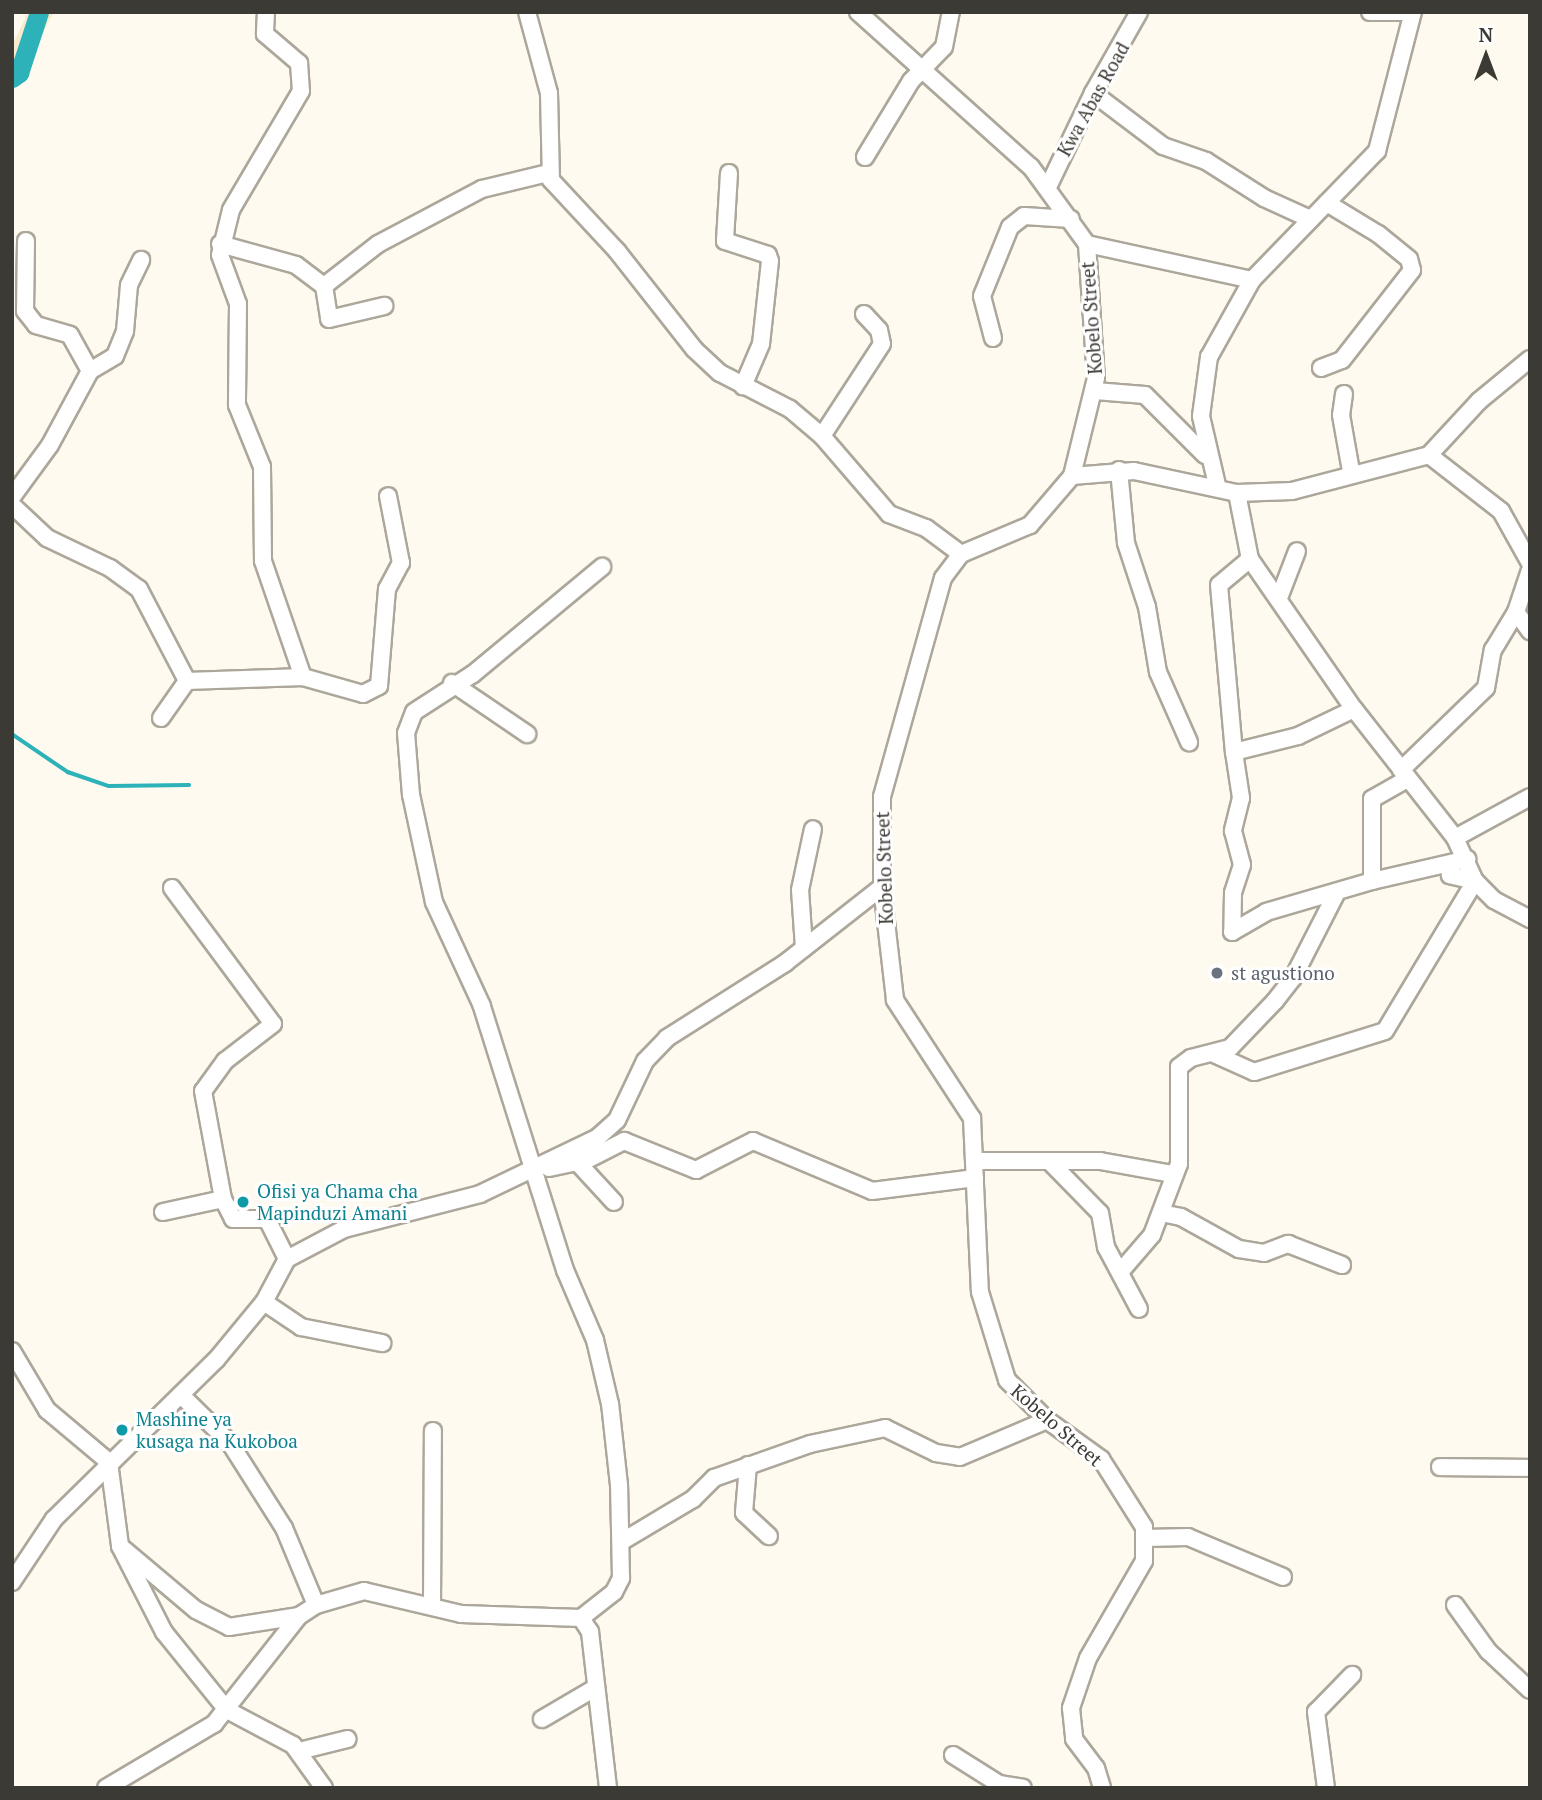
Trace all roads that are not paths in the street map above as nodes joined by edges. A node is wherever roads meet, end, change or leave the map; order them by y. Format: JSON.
{"nodes":[{"id":1,"x":266,"y":12,"type":"edge"},
{"id":2,"x":527,"y":12,"type":"edge"},
{"id":3,"x":858,"y":12,"type":"edge"},
{"id":4,"x":951,"y":12,"type":"edge"},
{"id":5,"x":1139,"y":12,"type":"edge"},
{"id":6,"x":1370,"y":12,"type":"edge"},
{"id":7,"x":1406,"y":12,"type":"edge"},
{"id":8,"x":1413,"y":12,"type":"edge"},
{"id":9,"x":926,"y":68,"type":"junction"},
{"id":10,"x":1093,"y":93,"type":"junction"},
{"id":11,"x":865,"y":157,"type":"dead end"},
{"id":12,"x":548,"y":173,"type":"junction"},
{"id":13,"x":729,"y":173,"type":"dead end"},
{"id":14,"x":1048,"y":187,"type":"junction"},
{"id":15,"x":1327,"y":203,"type":"junction"},
{"id":16,"x":1071,"y":219,"type":"junction"},
{"id":17,"x":1310,"y":219,"type":"junction"},
{"id":18,"x":26,"y":241,"type":"dead end"},
{"id":19,"x":220,"y":244,"type":"junction"},
{"id":20,"x":1087,"y":244,"type":"junction"},
{"id":21,"x":141,"y":260,"type":"dead end"},
{"id":22,"x":1252,"y":280,"type":"junction"},
{"id":23,"x":324,"y":286,"type":"junction"},
{"id":24,"x":384,"y":306,"type":"dead end"},
{"id":25,"x":864,"y":314,"type":"dead end"},
{"id":26,"x":993,"y":338,"type":"dead end"},
{"id":27,"x":1530,"y":359,"type":"edge"},
{"id":28,"x":1321,"y":368,"type":"dead end"},
{"id":29,"x":90,"y":371,"type":"junction"},
{"id":30,"x":743,"y":386,"type":"junction"},
{"id":31,"x":1094,"y":391,"type":"junction"},
{"id":32,"x":1344,"y":394,"type":"dead end"},
{"id":33,"x":822,"y":436,"type":"junction"},
{"id":34,"x":1429,"y":455,"type":"junction"},
{"id":35,"x":1207,"y":457,"type":"junction"},
{"id":36,"x":1119,"y":470,"type":"junction"},
{"id":37,"x":1351,"y":471,"type":"junction"},
{"id":38,"x":1072,"y":476,"type":"junction"},
{"id":39,"x":1217,"y":485,"type":"junction"},
{"id":40,"x":1237,"y":493,"type":"junction"},
{"id":41,"x":388,"y":496,"type":"dead end"},
{"id":42,"x":12,"y":497,"type":"edge"},
{"id":43,"x":12,"y":505,"type":"edge"},
{"id":44,"x":1297,"y":551,"type":"dead end"},
{"id":45,"x":961,"y":554,"type":"junction"},
{"id":46,"x":1250,"y":559,"type":"junction"},
{"id":47,"x":1530,"y":563,"type":"edge"},
{"id":48,"x":602,"y":567,"type":"dead end"},
{"id":49,"x":1530,"y":570,"type":"edge"},
{"id":50,"x":1279,"y":598,"type":"junction"},
{"id":51,"x":1516,"y":612,"type":"junction"},
{"id":52,"x":1530,"y":631,"type":"edge"},
{"id":53,"x":303,"y":677,"type":"junction"},
{"id":54,"x":187,"y":681,"type":"junction"},
{"id":55,"x":452,"y":683,"type":"junction"},
{"id":56,"x":1354,"y":709,"type":"junction"},
{"id":57,"x":161,"y":718,"type":"dead end"},
{"id":58,"x":527,"y":734,"type":"dead end"},
{"id":59,"x":1189,"y":742,"type":"dead end"},
{"id":60,"x":1234,"y":752,"type":"junction"},
{"id":61,"x":1404,"y":774,"type":"junction"},
{"id":62,"x":1530,"y":796,"type":"edge"},
{"id":63,"x":813,"y":829,"type":"dead end"},
{"id":64,"x":1455,"y":838,"type":"junction"},
{"id":65,"x":1471,"y":869,"type":"junction"},
{"id":66,"x":1443,"y":871,"type":"junction"},
{"id":67,"x":1372,"y":881,"type":"junction"},
{"id":68,"x":883,"y":887,"type":"junction"},
{"id":69,"x":172,"y":888,"type":"dead end"},
{"id":70,"x":1336,"y":894,"type":"junction"},
{"id":71,"x":1530,"y":919,"type":"edge"},
{"id":72,"x":804,"y":948,"type":"junction"},
{"id":73,"x":1214,"y":1054,"type":"junction"},
{"id":74,"x":1050,"y":1162,"type":"junction"},
{"id":75,"x":578,"y":1163,"type":"junction"},
{"id":76,"x":536,"y":1168,"type":"junction"},
{"id":77,"x":975,"y":1170,"type":"junction"},
{"id":78,"x":1172,"y":1174,"type":"junction"},
{"id":79,"x":223,"y":1199,"type":"junction"},
{"id":80,"x":614,"y":1202,"type":"dead end"},
{"id":81,"x":163,"y":1213,"type":"dead end"},
{"id":82,"x":1161,"y":1213,"type":"junction"},
{"id":83,"x":287,"y":1259,"type":"junction"},
{"id":84,"x":1342,"y":1265,"type":"dead end"},
{"id":85,"x":1121,"y":1271,"type":"junction"},
{"id":86,"x":264,"y":1302,"type":"junction"},
{"id":87,"x":1139,"y":1309,"type":"dead end"},
{"id":88,"x":382,"y":1343,"type":"dead end"},
{"id":89,"x":12,"y":1352,"type":"edge"},
{"id":90,"x":183,"y":1397,"type":"junction"},
{"id":91,"x":1047,"y":1420,"type":"junction"},
{"id":92,"x":433,"y":1431,"type":"dead end"},
{"id":93,"x":109,"y":1462,"type":"junction"},
{"id":94,"x":748,"y":1465,"type":"junction"},
{"id":95,"x":1440,"y":1467,"type":"dead end"},
{"id":96,"x":1530,"y":1468,"type":"edge"},
{"id":97,"x":769,"y":1536,"type":"dead end"},
{"id":98,"x":1145,"y":1538,"type":"junction"},
{"id":99,"x":621,"y":1542,"type":"junction"},
{"id":100,"x":120,"y":1546,"type":"junction"},
{"id":101,"x":1283,"y":1577,"type":"dead end"},
{"id":102,"x":12,"y":1582,"type":"edge"},
{"id":103,"x":316,"y":1605,"type":"junction"},
{"id":104,"x":1455,"y":1605,"type":"dead end"},
{"id":105,"x":432,"y":1606,"type":"junction"},
{"id":106,"x":299,"y":1616,"type":"junction"},
{"id":107,"x":581,"y":1618,"type":"junction"},
{"id":108,"x":1352,"y":1675,"type":"dead end"},
{"id":109,"x":595,"y":1688,"type":"junction"},
{"id":110,"x":1530,"y":1690,"type":"edge"},
{"id":111,"x":227,"y":1710,"type":"junction"},
{"id":112,"x":542,"y":1719,"type":"dead end"},
{"id":113,"x":348,"y":1739,"type":"dead end"},
{"id":114,"x":299,"y":1751,"type":"junction"},
{"id":115,"x":953,"y":1755,"type":"dead end"},
{"id":116,"x":106,"y":1788,"type":"edge"},
{"id":117,"x":324,"y":1788,"type":"edge"},
{"id":118,"x":608,"y":1788,"type":"edge"},
{"id":119,"x":1023,"y":1788,"type":"edge"},
{"id":120,"x":1102,"y":1788,"type":"edge"},
{"id":121,"x":1326,"y":1788,"type":"edge"}],
"edges":[{"from":1,"to":19,"type":"street"},
{"from":2,"to":12,"type":"street"},
{"from":3,"to":9,"type":"street","name":"Kobelo Street"},
{"from":4,"to":9,"type":"street"},
{"from":5,"to":10,"type":"street","name":"Kwa Abas Road"},
{"from":6,"to":7,"type":"street"},
{"from":8,"to":15,"type":"street"},
{"from":9,"to":11,"type":"street"},
{"from":9,"to":14,"type":"street","name":"Kobelo Street"},
{"from":10,"to":14,"type":"street","name":"Kwa Abas Road"},
{"from":10,"to":17,"type":"street"},
{"from":12,"to":23,"type":"street"},
{"from":12,"to":30,"type":"street"},
{"from":13,"to":30,"type":"street"},
{"from":14,"to":16,"type":"street","name":"Kobelo Street"},
{"from":15,"to":17,"type":"street"},
{"from":15,"to":28,"type":"street"},
{"from":16,"to":20,"type":"street","name":"Kobelo Street"},
{"from":16,"to":26,"type":"street"},
{"from":17,"to":22,"type":"street"},
{"from":18,"to":29,"type":"street"},
{"from":19,"to":23,"type":"street"},
{"from":19,"to":53,"type":"street"},
{"from":20,"to":22,"type":"street"},
{"from":20,"to":31,"type":"street","name":"Kobelo Street"},
{"from":21,"to":29,"type":"street"},
{"from":22,"to":35,"type":"street"},
{"from":23,"to":24,"type":"street"},
{"from":25,"to":33,"type":"street"},
{"from":27,"to":34,"type":"street"},
{"from":29,"to":42,"type":"street"},
{"from":30,"to":33,"type":"street"},
{"from":31,"to":35,"type":"street"},
{"from":31,"to":38,"type":"street","name":"Kobelo Street"},
{"from":32,"to":37,"type":"street"},
{"from":33,"to":45,"type":"street"},
{"from":34,"to":37,"type":"street"},
{"from":34,"to":47,"type":"street"},
{"from":35,"to":39,"type":"street"},
{"from":36,"to":38,"type":"street"},
{"from":36,"to":39,"type":"street"},
{"from":36,"to":59,"type":"street"},
{"from":37,"to":40,"type":"street"},
{"from":38,"to":45,"type":"street","name":"Kobelo Street"},
{"from":39,"to":40,"type":"street"},
{"from":40,"to":46,"type":"street"},
{"from":41,"to":53,"type":"street"},
{"from":43,"to":54,"type":"street"},
{"from":44,"to":50,"type":"street"},
{"from":45,"to":68,"type":"street","name":"Kobelo Street"},
{"from":46,"to":50,"type":"street"},
{"from":46,"to":60,"type":"street"},
{"from":48,"to":55,"type":"street"},
{"from":49,"to":51,"type":"street"},
{"from":50,"to":56,"type":"street"},
{"from":51,"to":52,"type":"street"},
{"from":51,"to":61,"type":"street"},
{"from":53,"to":54,"type":"street"},
{"from":54,"to":57,"type":"street"},
{"from":55,"to":58,"type":"street"},
{"from":55,"to":76,"type":"street"},
{"from":56,"to":60,"type":"street"},
{"from":56,"to":61,"type":"street"},
{"from":60,"to":70,"type":"street"},
{"from":61,"to":64,"type":"street"},
{"from":61,"to":67,"type":"street"},
{"from":62,"to":64,"type":"street"},
{"from":63,"to":72,"type":"street"},
{"from":64,"to":65,"type":"street"},
{"from":65,"to":66,"type":"street"},
{"from":65,"to":66,"type":"street"},
{"from":65,"to":71,"type":"street"},
{"from":65,"to":73,"type":"street"},
{"from":66,"to":67,"type":"street"},
{"from":67,"to":70,"type":"street"},
{"from":68,"to":72,"type":"street"},
{"from":68,"to":77,"type":"street","name":"Kobelo Street"},
{"from":69,"to":79,"type":"street"},
{"from":70,"to":73,"type":"street"},
{"from":72,"to":76,"type":"street"},
{"from":73,"to":78,"type":"street"},
{"from":74,"to":77,"type":"street"},
{"from":74,"to":78,"type":"street"},
{"from":74,"to":85,"type":"street"},
{"from":75,"to":76,"type":"street"},
{"from":75,"to":77,"type":"street"},
{"from":75,"to":80,"type":"street"},
{"from":76,"to":83,"type":"street"},
{"from":76,"to":99,"type":"street"},
{"from":77,"to":91,"type":"street","name":"Kobelo Street"},
{"from":78,"to":82,"type":"street"},
{"from":79,"to":81,"type":"street"},
{"from":79,"to":83,"type":"street"},
{"from":82,"to":84,"type":"street"},
{"from":82,"to":85,"type":"street"},
{"from":83,"to":86,"type":"street"},
{"from":85,"to":87,"type":"street"},
{"from":86,"to":88,"type":"street"},
{"from":86,"to":90,"type":"street"},
{"from":89,"to":93,"type":"street"},
{"from":90,"to":93,"type":"street"},
{"from":90,"to":103,"type":"street"},
{"from":91,"to":94,"type":"street"},
{"from":91,"to":98,"type":"street","name":"Kobelo Street"},
{"from":92,"to":105,"type":"street"},
{"from":93,"to":100,"type":"street"},
{"from":93,"to":102,"type":"street"},
{"from":94,"to":97,"type":"street"},
{"from":94,"to":99,"type":"street"},
{"from":95,"to":96,"type":"street"},
{"from":98,"to":101,"type":"street"},
{"from":98,"to":120,"type":"street"},
{"from":99,"to":107,"type":"street"},
{"from":100,"to":106,"type":"street"},
{"from":100,"to":111,"type":"street"},
{"from":103,"to":105,"type":"street"},
{"from":103,"to":106,"type":"street"},
{"from":104,"to":110,"type":"street"},
{"from":105,"to":107,"type":"street"},
{"from":106,"to":111,"type":"street"},
{"from":107,"to":109,"type":"street"},
{"from":108,"to":121,"type":"street"},
{"from":109,"to":112,"type":"street"},
{"from":109,"to":118,"type":"street"},
{"from":111,"to":114,"type":"street"},
{"from":111,"to":116,"type":"street"},
{"from":113,"to":114,"type":"street"},
{"from":114,"to":117,"type":"street"},
{"from":115,"to":119,"type":"street"}]}
